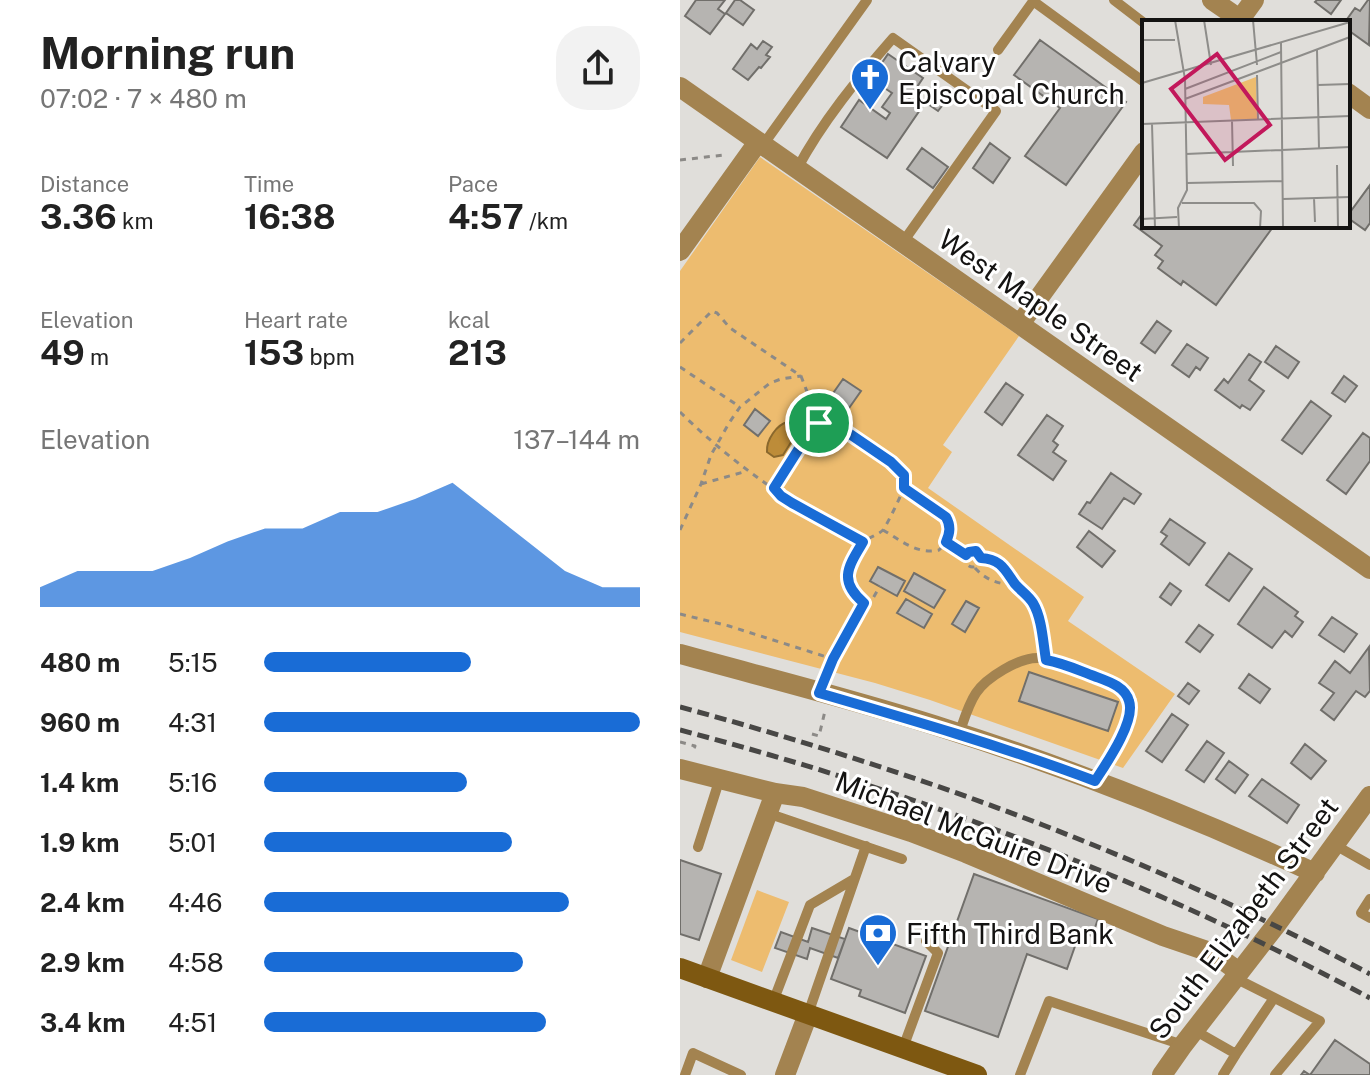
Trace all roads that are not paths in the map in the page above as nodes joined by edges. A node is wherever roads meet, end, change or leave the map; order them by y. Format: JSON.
{"nodes":[{"id":1,"x":867,"y":0,"type":"edge"},
{"id":2,"x":1034,"y":0,"type":"edge"},
{"id":3,"x":1114,"y":0,"type":"edge"},
{"id":4,"x":1212,"y":0,"type":"edge"},
{"id":5,"x":1254,"y":0,"type":"edge"},
{"id":6,"x":1240,"y":20,"type":"edge"},
{"id":7,"x":1242,"y":20,"type":"edge"},
{"id":8,"x":1142,"y":21,"type":"edge"},
{"id":9,"x":998,"y":50,"type":"dead end"},
{"id":10,"x":1142,"y":81,"type":"edge"},
{"id":11,"x":680,"y":87,"type":"edge"},
{"id":12,"x":1350,"y":94,"type":"edge"},
{"id":13,"x":1370,"y":109,"type":"edge"},
{"id":14,"x":760,"y":143,"type":"junction"},
{"id":15,"x":1142,"y":155,"type":"edge"},
{"id":16,"x":797,"y":169,"type":"junction"},
{"id":17,"x":903,"y":242,"type":"junction"},
{"id":18,"x":680,"y":251,"type":"edge"},
{"id":19,"x":1020,"y":324,"type":"junction"},
{"id":20,"x":1370,"y":569,"type":"edge"},
{"id":21,"x":680,"y":654,"type":"edge"},
{"id":22,"x":959,"y":734,"type":"junction"},
{"id":23,"x":680,"y":769,"type":"edge"},
{"id":24,"x":720,"y":778,"type":"junction"},
{"id":25,"x":1095,"y":781,"type":"junction"},
{"id":26,"x":775,"y":793,"type":"junction"},
{"id":27,"x":1370,"y":796,"type":"edge"},
{"id":28,"x":767,"y":813,"type":"junction"},
{"id":29,"x":1335,"y":845,"type":"junction"},
{"id":30,"x":866,"y":846,"type":"junction"},
{"id":31,"x":698,"y":847,"type":"dead end"},
{"id":32,"x":902,"y":859,"type":"dead end"},
{"id":33,"x":1370,"y":865,"type":"edge"},
{"id":34,"x":1315,"y":873,"type":"junction"},
{"id":35,"x":854,"y":879,"type":"junction"},
{"id":36,"x":1370,"y":899,"type":"edge"},
{"id":37,"x":1370,"y":918,"type":"edge"},
{"id":38,"x":926,"y":941,"type":"dead end"},
{"id":39,"x":680,"y":968,"type":"edge"},
{"id":40,"x":1237,"y":975,"type":"junction"},
{"id":41,"x":707,"y":978,"type":"junction"},
{"id":42,"x":1274,"y":998,"type":"junction"},
{"id":43,"x":773,"y":1002,"type":"junction"},
{"id":44,"x":808,"y":1014,"type":"junction"},
{"id":45,"x":1188,"y":1038,"type":"junction"},
{"id":46,"x":903,"y":1048,"type":"junction"},
{"id":47,"x":1236,"y":1054,"type":"junction"},
{"id":48,"x":944,"y":1070,"type":"edge"},
{"id":49,"x":738,"y":1074,"type":"edge"},
{"id":50,"x":685,"y":1075,"type":"edge"},
{"id":51,"x":785,"y":1075,"type":"edge"},
{"id":52,"x":977,"y":1075,"type":"edge"},
{"id":53,"x":1020,"y":1075,"type":"edge"},
{"id":54,"x":1162,"y":1075,"type":"edge"},
{"id":55,"x":1223,"y":1075,"type":"edge"},
{"id":56,"x":1275,"y":1075,"type":"edge"}],
"edges":[{"from":1,"to":14,"type":"lane"},
{"from":2,"to":9,"type":"lane"},
{"from":2,"to":10,"type":"lane"},
{"from":3,"to":8,"type":"lane"},
{"from":4,"to":6,"type":"street"},
{"from":5,"to":7,"type":"street"},
{"from":11,"to":14,"type":"street","name":"West Maple Street"},
{"from":12,"to":13,"type":"street"},
{"from":14,"to":16,"type":"street","name":"West Maple Street"},
{"from":14,"to":18,"type":"street"},
{"from":15,"to":19,"type":"street"},
{"from":16,"to":17,"type":"street","name":"West Maple Street"},
{"from":16,"to":17,"type":"lane"},
{"from":17,"to":19,"type":"street","name":"West Maple Street"},
{"from":19,"to":20,"type":"street","name":"West Maple Street"},
{"from":21,"to":22,"type":"street"},
{"from":22,"to":25,"type":"street"},
{"from":22,"to":25,"type":"lane"},
{"from":23,"to":24,"type":"street","name":"Michael McGuire Drive"},
{"from":24,"to":26,"type":"street","name":"Michael McGuire Drive"},
{"from":24,"to":31,"type":"lane"},
{"from":25,"to":34,"type":"street"},
{"from":26,"to":28,"type":"street"},
{"from":26,"to":40,"type":"street","name":"Michael McGuire Drive"},
{"from":27,"to":29,"type":"street","name":"South Elizabeth Street"},
{"from":28,"to":30,"type":"lane"},
{"from":28,"to":41,"type":"street"},
{"from":29,"to":33,"type":"lane"},
{"from":29,"to":34,"type":"street","name":"South Elizabeth Street"},
{"from":30,"to":32,"type":"lane"},
{"from":30,"to":35,"type":"lane"},
{"from":34,"to":40,"type":"street","name":"South Elizabeth Street"},
{"from":35,"to":43,"type":"lane"},
{"from":35,"to":44,"type":"lane"},
{"from":36,"to":37,"type":"lane"},
{"from":38,"to":46,"type":"lane"},
{"from":39,"to":41,"type":"main road"},
{"from":40,"to":42,"type":"lane"},
{"from":40,"to":45,"type":"street","name":"South Elizabeth Street"},
{"from":41,"to":43,"type":"main road"},
{"from":42,"to":47,"type":"lane"},
{"from":42,"to":56,"type":"lane"},
{"from":43,"to":44,"type":"main road"},
{"from":44,"to":46,"type":"main road"},
{"from":44,"to":51,"type":"street"},
{"from":45,"to":47,"type":"lane"},
{"from":45,"to":53,"type":"lane"},
{"from":45,"to":54,"type":"street","name":"South Elizabeth Street"},
{"from":46,"to":48,"type":"main road"},
{"from":47,"to":55,"type":"lane"},
{"from":48,"to":52,"type":"main road"},
{"from":49,"to":50,"type":"lane"}]}
